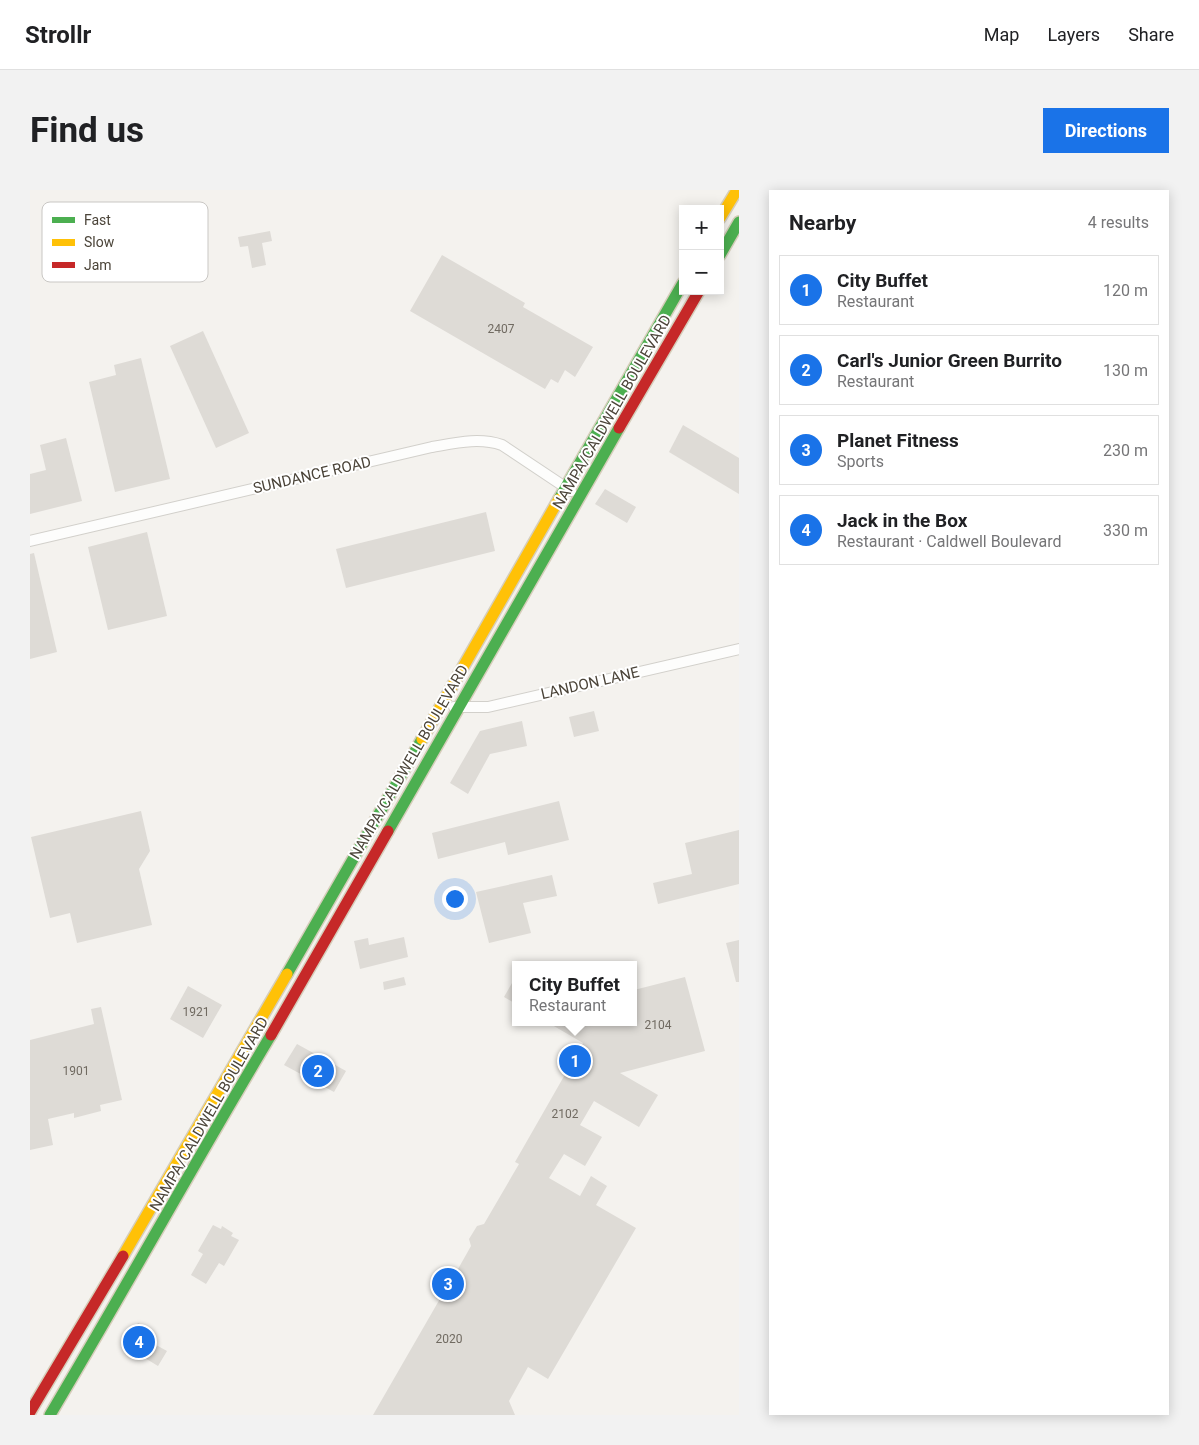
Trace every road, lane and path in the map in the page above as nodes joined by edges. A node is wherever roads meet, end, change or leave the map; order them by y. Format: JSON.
{"nodes":[{"id":1,"x":737,"y":190,"type":"edge"},
{"id":2,"x":724,"y":211,"type":"edge"},
{"id":3,"x":739,"y":222,"type":"edge"},
{"id":4,"x":723,"y":250,"type":"edge"},
{"id":5,"x":679,"y":290,"type":"edge"},
{"id":6,"x":697,"y":295,"type":"edge"},
{"id":7,"x":565,"y":487,"type":"junction"},
{"id":8,"x":581,"y":496,"type":"junction"},
{"id":9,"x":30,"y":541,"type":"edge"},
{"id":10,"x":739,"y":648,"type":"edge"},
{"id":11,"x":441,"y":704,"type":"junction"},
{"id":12,"x":457,"y":708,"type":"junction"},
{"id":13,"x":30,"y":1412,"type":"edge"},
{"id":14,"x":50,"y":1415,"type":"edge"}],
"edges":[{"from":1,"to":2,"type":"main road"},
{"from":3,"to":4,"type":"main road"},
{"from":5,"to":7,"type":"main road","name":"NAMPA/CALDWELL BOULEVARD"},
{"from":6,"to":8,"type":"main road","name":"NAMPA/CALDWELL BOULEVARD"},
{"from":7,"to":8,"type":"street","name":"SUNDANCE ROAD"},
{"from":7,"to":9,"type":"street","name":"SUNDANCE ROAD"},
{"from":7,"to":11,"type":"main road","name":"NAMPA/CALDWELL BOULEVARD"},
{"from":8,"to":12,"type":"main road","name":"NAMPA/CALDWELL BOULEVARD"},
{"from":10,"to":12,"type":"street","name":"LANDON LANE"},
{"from":11,"to":12,"type":"street","name":"LANDON LANE"},
{"from":11,"to":13,"type":"main road","name":"NAMPA/CALDWELL BOULEVARD"},
{"from":12,"to":14,"type":"main road","name":"NAMPA/CALDWELL BOULEVARD"}]}
